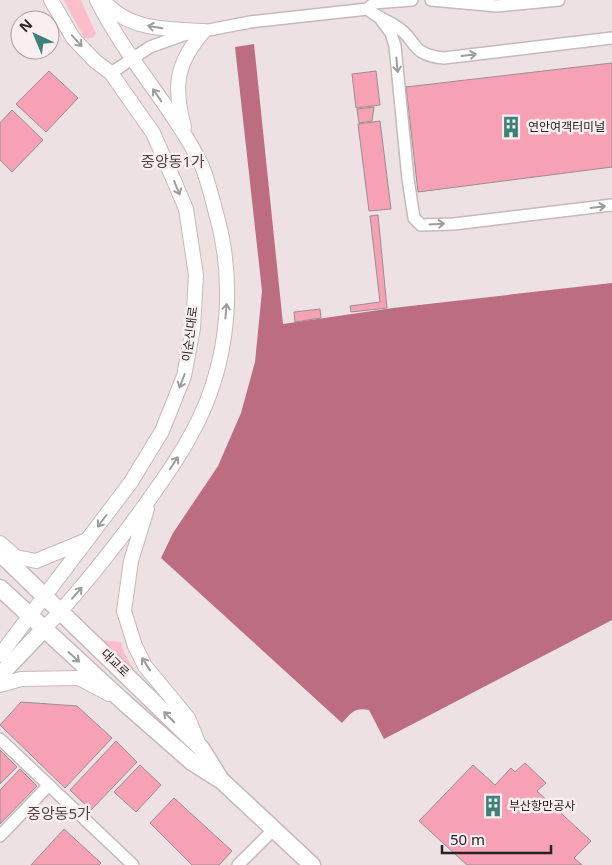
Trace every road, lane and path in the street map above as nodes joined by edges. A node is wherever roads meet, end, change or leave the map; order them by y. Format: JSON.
{"nodes":[{"id":1,"x":51,"y":0,"type":"edge"},
{"id":2,"x":97,"y":0,"type":"edge"},
{"id":3,"x":103,"y":0,"type":"edge"},
{"id":4,"x":412,"y":0,"type":"edge"},
{"id":5,"x":431,"y":0,"type":"edge"},
{"id":6,"x":559,"y":0,"type":"edge"},
{"id":7,"x":373,"y":4,"type":"edge"},
{"id":8,"x":382,"y":20,"type":"junction"},
{"id":9,"x":204,"y":31,"type":"junction"},
{"id":10,"x":612,"y":38,"type":"edge"},
{"id":11,"x":132,"y":59,"type":"junction"},
{"id":12,"x":112,"y":73,"type":"junction"},
{"id":13,"x":189,"y":145,"type":"junction"},
{"id":14,"x":612,"y":205,"type":"edge"},
{"id":15,"x":151,"y":497,"type":"junction"},
{"id":16,"x":88,"y":540,"type":"junction"},
{"id":17,"x":0,"y":543,"type":"edge"},
{"id":18,"x":0,"y":553,"type":"edge"},
{"id":19,"x":0,"y":588,"type":"edge"},
{"id":20,"x":45,"y":596,"type":"junction"},
{"id":21,"x":61,"y":611,"type":"junction"},
{"id":22,"x":30,"y":616,"type":"junction"},
{"id":23,"x":44,"y":629,"type":"junction"},
{"id":24,"x":0,"y":655,"type":"edge"},
{"id":25,"x":0,"y":674,"type":"edge"},
{"id":26,"x":0,"y":685,"type":"edge"},
{"id":27,"x":127,"y":705,"type":"junction"},
{"id":28,"x":0,"y":739,"type":"edge"},
{"id":29,"x":201,"y":748,"type":"junction"},
{"id":30,"x":222,"y":782,"type":"junction"},
{"id":31,"x":49,"y":785,"type":"junction"},
{"id":32,"x":274,"y":829,"type":"junction"},
{"id":33,"x":0,"y":836,"type":"edge"},
{"id":34,"x":133,"y":865,"type":"edge"},
{"id":35,"x":238,"y":865,"type":"edge"},
{"id":36,"x":312,"y":865,"type":"edge"}],
"edges":[{"from":1,"to":12,"type":"street","name":"이순신대로","one_way":true},
{"from":2,"to":11,"type":"street"},
{"from":9,"to":3,"type":"street","one_way":true},
{"from":4,"to":7,"type":"street"},
{"from":5,"to":6,"type":"street"},
{"from":7,"to":8,"type":"street"},
{"from":7,"to":9,"type":"street"},
{"from":8,"to":10,"type":"street","one_way":true},
{"from":8,"to":14,"type":"street","one_way":true},
{"from":9,"to":11,"type":"street"},
{"from":9,"to":13,"type":"street"},
{"from":11,"to":12,"type":"street"},
{"from":13,"to":11,"type":"street","one_way":true},
{"from":12,"to":16,"type":"street","name":"이순신대로","one_way":true},
{"from":15,"to":13,"type":"street","one_way":true},
{"from":21,"to":15,"type":"street","one_way":true},
{"from":29,"to":15,"type":"street","one_way":true},
{"from":16,"to":17,"type":"street"},
{"from":16,"to":20,"type":"street","name":"이순신대로"},
{"from":18,"to":20,"type":"main road","name":"대교로"},
{"from":19,"to":22,"type":"main road","name":"대교로"},
{"from":20,"to":21,"type":"main road","name":"대교로"},
{"from":20,"to":22,"type":"street","name":"이순신대로"},
{"from":21,"to":23,"type":"street"},
{"from":29,"to":21,"type":"main road","name":"대교로","one_way":true},
{"from":22,"to":23,"type":"main road","name":"대교로"},
{"from":22,"to":24,"type":"street","name":"이순신대로"},
{"from":23,"to":25,"type":"main road"},
{"from":23,"to":27,"type":"main road","name":"대교로","one_way":true},
{"from":26,"to":27,"type":"street"},
{"from":27,"to":30,"type":"main road","name":"대교로"},
{"from":28,"to":31,"type":"street"},
{"from":29,"to":30,"type":"main road","name":"대교로"},
{"from":30,"to":32,"type":"main road","name":"대교로"},
{"from":31,"to":33,"type":"street"},
{"from":31,"to":34,"type":"street"},
{"from":32,"to":35,"type":"street"},
{"from":32,"to":36,"type":"main road","name":"대교로"}]}
